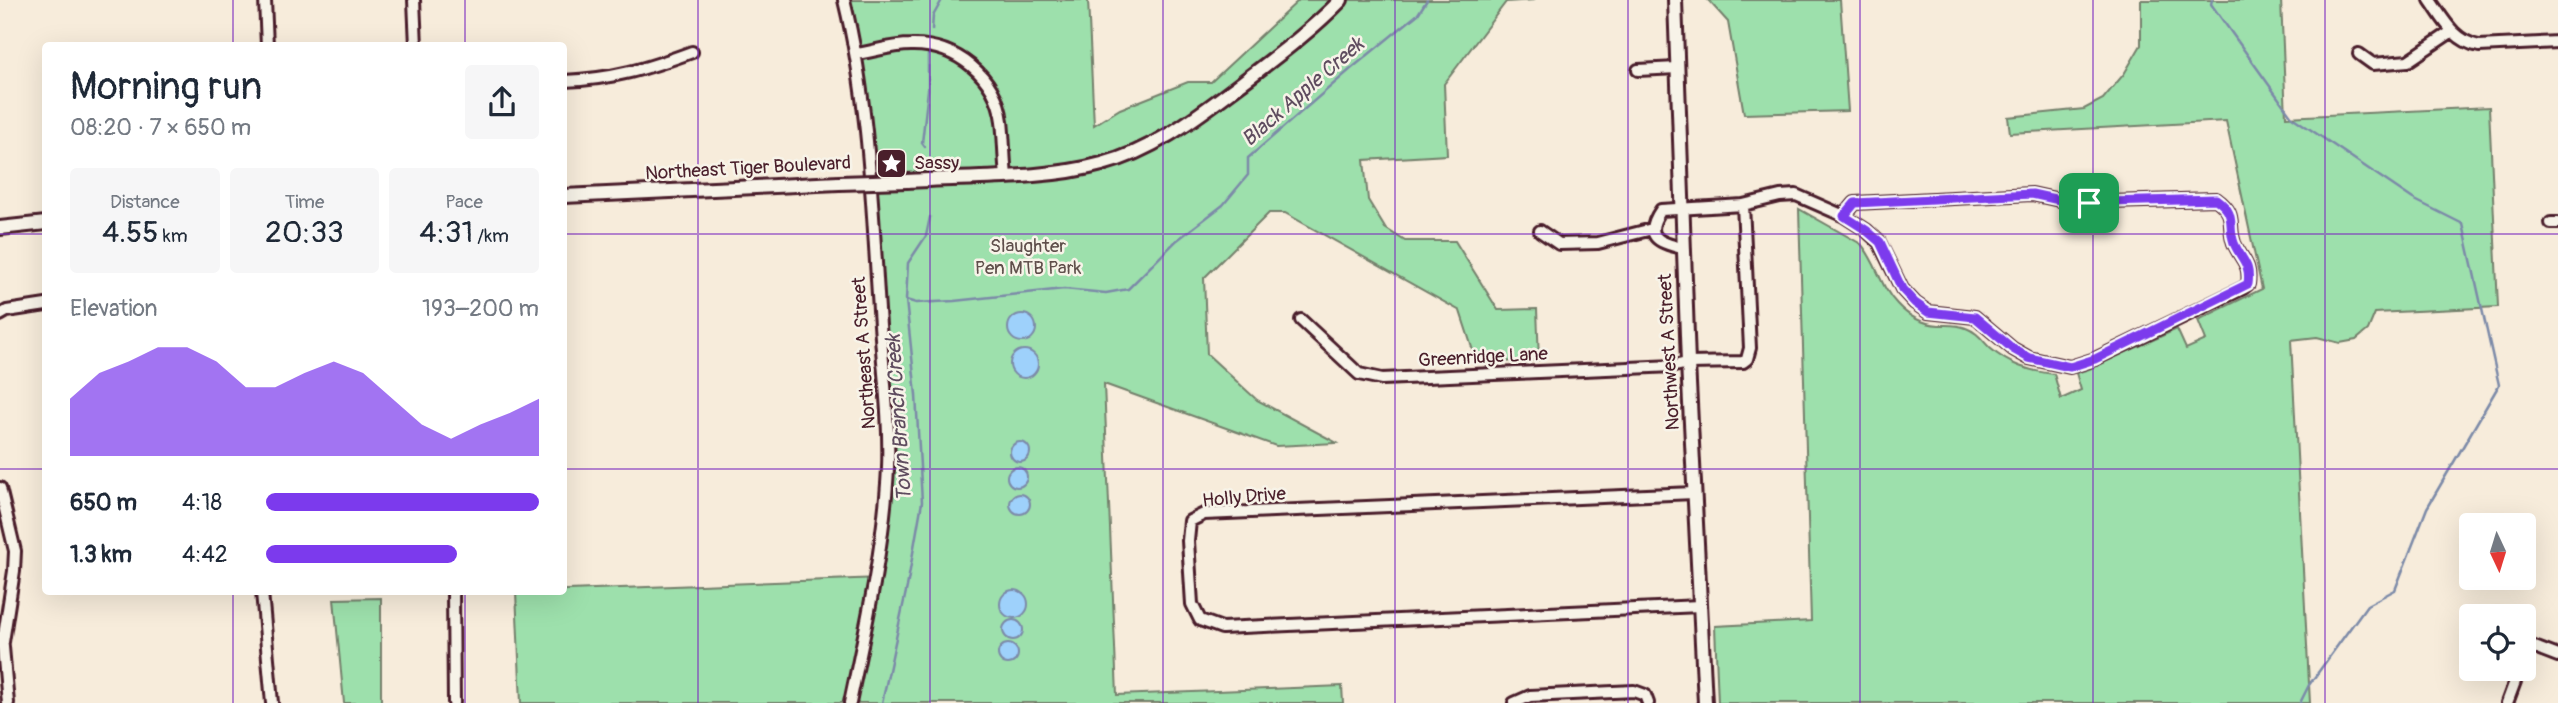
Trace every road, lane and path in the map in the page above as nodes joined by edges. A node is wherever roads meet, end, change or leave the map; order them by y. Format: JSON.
{"nodes":[{"id":1,"x":265,"y":0,"type":"edge"},
{"id":2,"x":414,"y":0,"type":"edge"},
{"id":3,"x":844,"y":0,"type":"edge"},
{"id":4,"x":1341,"y":0,"type":"edge"},
{"id":5,"x":1675,"y":0,"type":"edge"},
{"id":6,"x":2430,"y":0,"type":"edge"},
{"id":7,"x":2451,"y":32,"type":"junction"},
{"id":8,"x":267,"y":42,"type":"edge"},
{"id":9,"x":416,"y":42,"type":"edge"},
{"id":10,"x":2558,"y":42,"type":"edge"},
{"id":11,"x":692,"y":52,"type":"dead end"},
{"id":12,"x":857,"y":54,"type":"junction"},
{"id":13,"x":2359,"y":54,"type":"dead end"},
{"id":14,"x":1677,"y":68,"type":"junction"},
{"id":15,"x":1638,"y":70,"type":"dead end"},
{"id":16,"x":567,"y":81,"type":"edge"},
{"id":17,"x":1006,"y":176,"type":"junction"},
{"id":18,"x":567,"y":196,"type":"edge"},
{"id":19,"x":1743,"y":205,"type":"junction"},
{"id":20,"x":1682,"y":208,"type":"junction"},
{"id":21,"x":1844,"y":216,"type":"junction"},
{"id":22,"x":42,"y":223,"type":"edge"},
{"id":23,"x":0,"y":228,"type":"edge"},
{"id":24,"x":1652,"y":229,"type":"junction"},
{"id":25,"x":1540,"y":231,"type":"dead end"},
{"id":26,"x":1683,"y":248,"type":"junction"},
{"id":27,"x":42,"y":307,"type":"edge"},
{"id":28,"x":0,"y":315,"type":"edge"},
{"id":29,"x":1301,"y":320,"type":"dead end"},
{"id":30,"x":1688,"y":362,"type":"junction"},
{"id":31,"x":0,"y":488,"type":"edge"},
{"id":32,"x":1694,"y":493,"type":"junction"},
{"id":33,"x":262,"y":595,"type":"edge"},
{"id":34,"x":453,"y":595,"type":"edge"},
{"id":35,"x":1700,"y":606,"type":"junction"},
{"id":36,"x":0,"y":622,"type":"edge"},
{"id":37,"x":3,"y":642,"type":"junction"},
{"id":38,"x":2536,"y":648,"type":"edge"},
{"id":39,"x":2558,"y":656,"type":"edge"},
{"id":40,"x":2515,"y":681,"type":"edge"},
{"id":41,"x":8,"y":703,"type":"edge"},
{"id":42,"x":272,"y":703,"type":"edge"},
{"id":43,"x":454,"y":703,"type":"edge"},
{"id":44,"x":850,"y":703,"type":"edge"},
{"id":45,"x":1514,"y":703,"type":"edge"},
{"id":46,"x":1648,"y":703,"type":"edge"},
{"id":47,"x":1705,"y":703,"type":"edge"},
{"id":48,"x":2507,"y":703,"type":"edge"}],
"edges":[{"from":1,"to":8,"type":"street"},
{"from":2,"to":9,"type":"street"},
{"from":3,"to":12,"type":"street","name":"Northeast A Street"},
{"from":4,"to":17,"type":"street","name":"Northeast Tiger Boulevard"},
{"from":5,"to":14,"type":"street","name":"Northwest A Street"},
{"from":6,"to":7,"type":"street"},
{"from":7,"to":10,"type":"street"},
{"from":7,"to":13,"type":"street"},
{"from":11,"to":16,"type":"street"},
{"from":12,"to":17,"type":"street"},
{"from":12,"to":44,"type":"street","name":"Northeast A Street"},
{"from":14,"to":15,"type":"street"},
{"from":14,"to":20,"type":"street","name":"Northwest A Street"},
{"from":17,"to":18,"type":"street","name":"Northeast Tiger Boulevard","bridge":true},
{"from":19,"to":20,"type":"street"},
{"from":19,"to":21,"type":"street"},
{"from":19,"to":30,"type":"street","name":"Greenridge Lane"},
{"from":20,"to":24,"type":"street"},
{"from":20,"to":26,"type":"street","name":"Northwest A Street"},
{"from":21,"to":21,"type":"street"},
{"from":22,"to":23,"type":"street"},
{"from":24,"to":25,"type":"street"},
{"from":24,"to":26,"type":"street"},
{"from":26,"to":30,"type":"street","name":"Northwest A Street"},
{"from":27,"to":28,"type":"street"},
{"from":29,"to":30,"type":"street","name":"Greenridge Lane"},
{"from":30,"to":32,"type":"street","name":"Northwest A Street"},
{"from":31,"to":37,"type":"street"},
{"from":32,"to":35,"type":"street","name":"Northwest A Street"},
{"from":32,"to":35,"type":"street","name":"Holly Drive"},
{"from":33,"to":42,"type":"street"},
{"from":34,"to":43,"type":"street"},
{"from":35,"to":47,"type":"street","name":"Northwest A Street"},
{"from":36,"to":37,"type":"street"},
{"from":37,"to":41,"type":"street"},
{"from":38,"to":39,"type":"street"},
{"from":40,"to":48,"type":"street"},
{"from":45,"to":46,"type":"street"}]}
